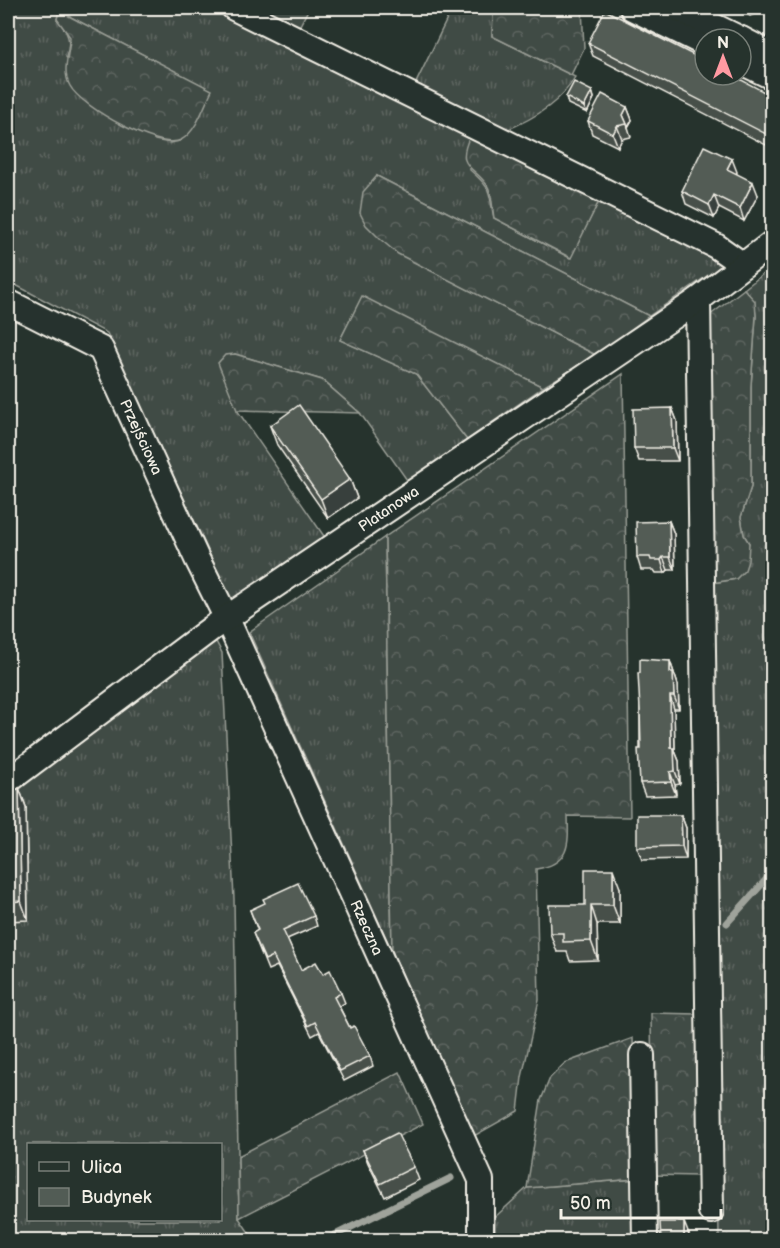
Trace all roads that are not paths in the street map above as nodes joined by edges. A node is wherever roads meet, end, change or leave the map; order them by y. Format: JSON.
{"nodes":[{"id":1,"x":234,"y":8,"type":"edge"},
{"id":2,"x":632,"y":8,"type":"edge"},
{"id":3,"x":677,"y":8,"type":"edge"},
{"id":4,"x":716,"y":27,"type":"edge"},
{"id":5,"x":693,"y":38,"type":"edge"},
{"id":6,"x":753,"y":45,"type":"edge"},
{"id":7,"x":772,"y":55,"type":"edge"},
{"id":8,"x":753,"y":68,"type":"edge"},
{"id":9,"x":772,"y":77,"type":"edge"},
{"id":10,"x":772,"y":243,"type":"edge"},
{"id":11,"x":742,"y":265,"type":"junction"},
{"id":12,"x":698,"y":300,"type":"junction"},
{"id":13,"x":8,"y":302,"type":"edge"},
{"id":14,"x":227,"y":619,"type":"junction"},
{"id":15,"x":8,"y":781,"type":"edge"},
{"id":16,"x":642,"y":1055,"type":"dead end"},
{"id":17,"x":711,"y":1211,"type":"dead end"},
{"id":18,"x":481,"y":1240,"type":"edge"},
{"id":19,"x":645,"y":1240,"type":"edge"}],
"edges":[{"from":1,"to":11,"type":"street"},
{"from":2,"to":5,"type":"street"},
{"from":3,"to":4,"type":"street"},
{"from":6,"to":7,"type":"street"},
{"from":8,"to":9,"type":"street"},
{"from":10,"to":11,"type":"street","name":"Platanowa"},
{"from":11,"to":12,"type":"street","name":"Platanowa"},
{"from":12,"to":14,"type":"street","name":"Platanowa"},
{"from":12,"to":17,"type":"street"},
{"from":13,"to":14,"type":"street","name":"Przejściowa"},
{"from":14,"to":15,"type":"street","name":"Platanowa"},
{"from":14,"to":18,"type":"street","name":"Rzeczna"},
{"from":16,"to":19,"type":"street"}]}
